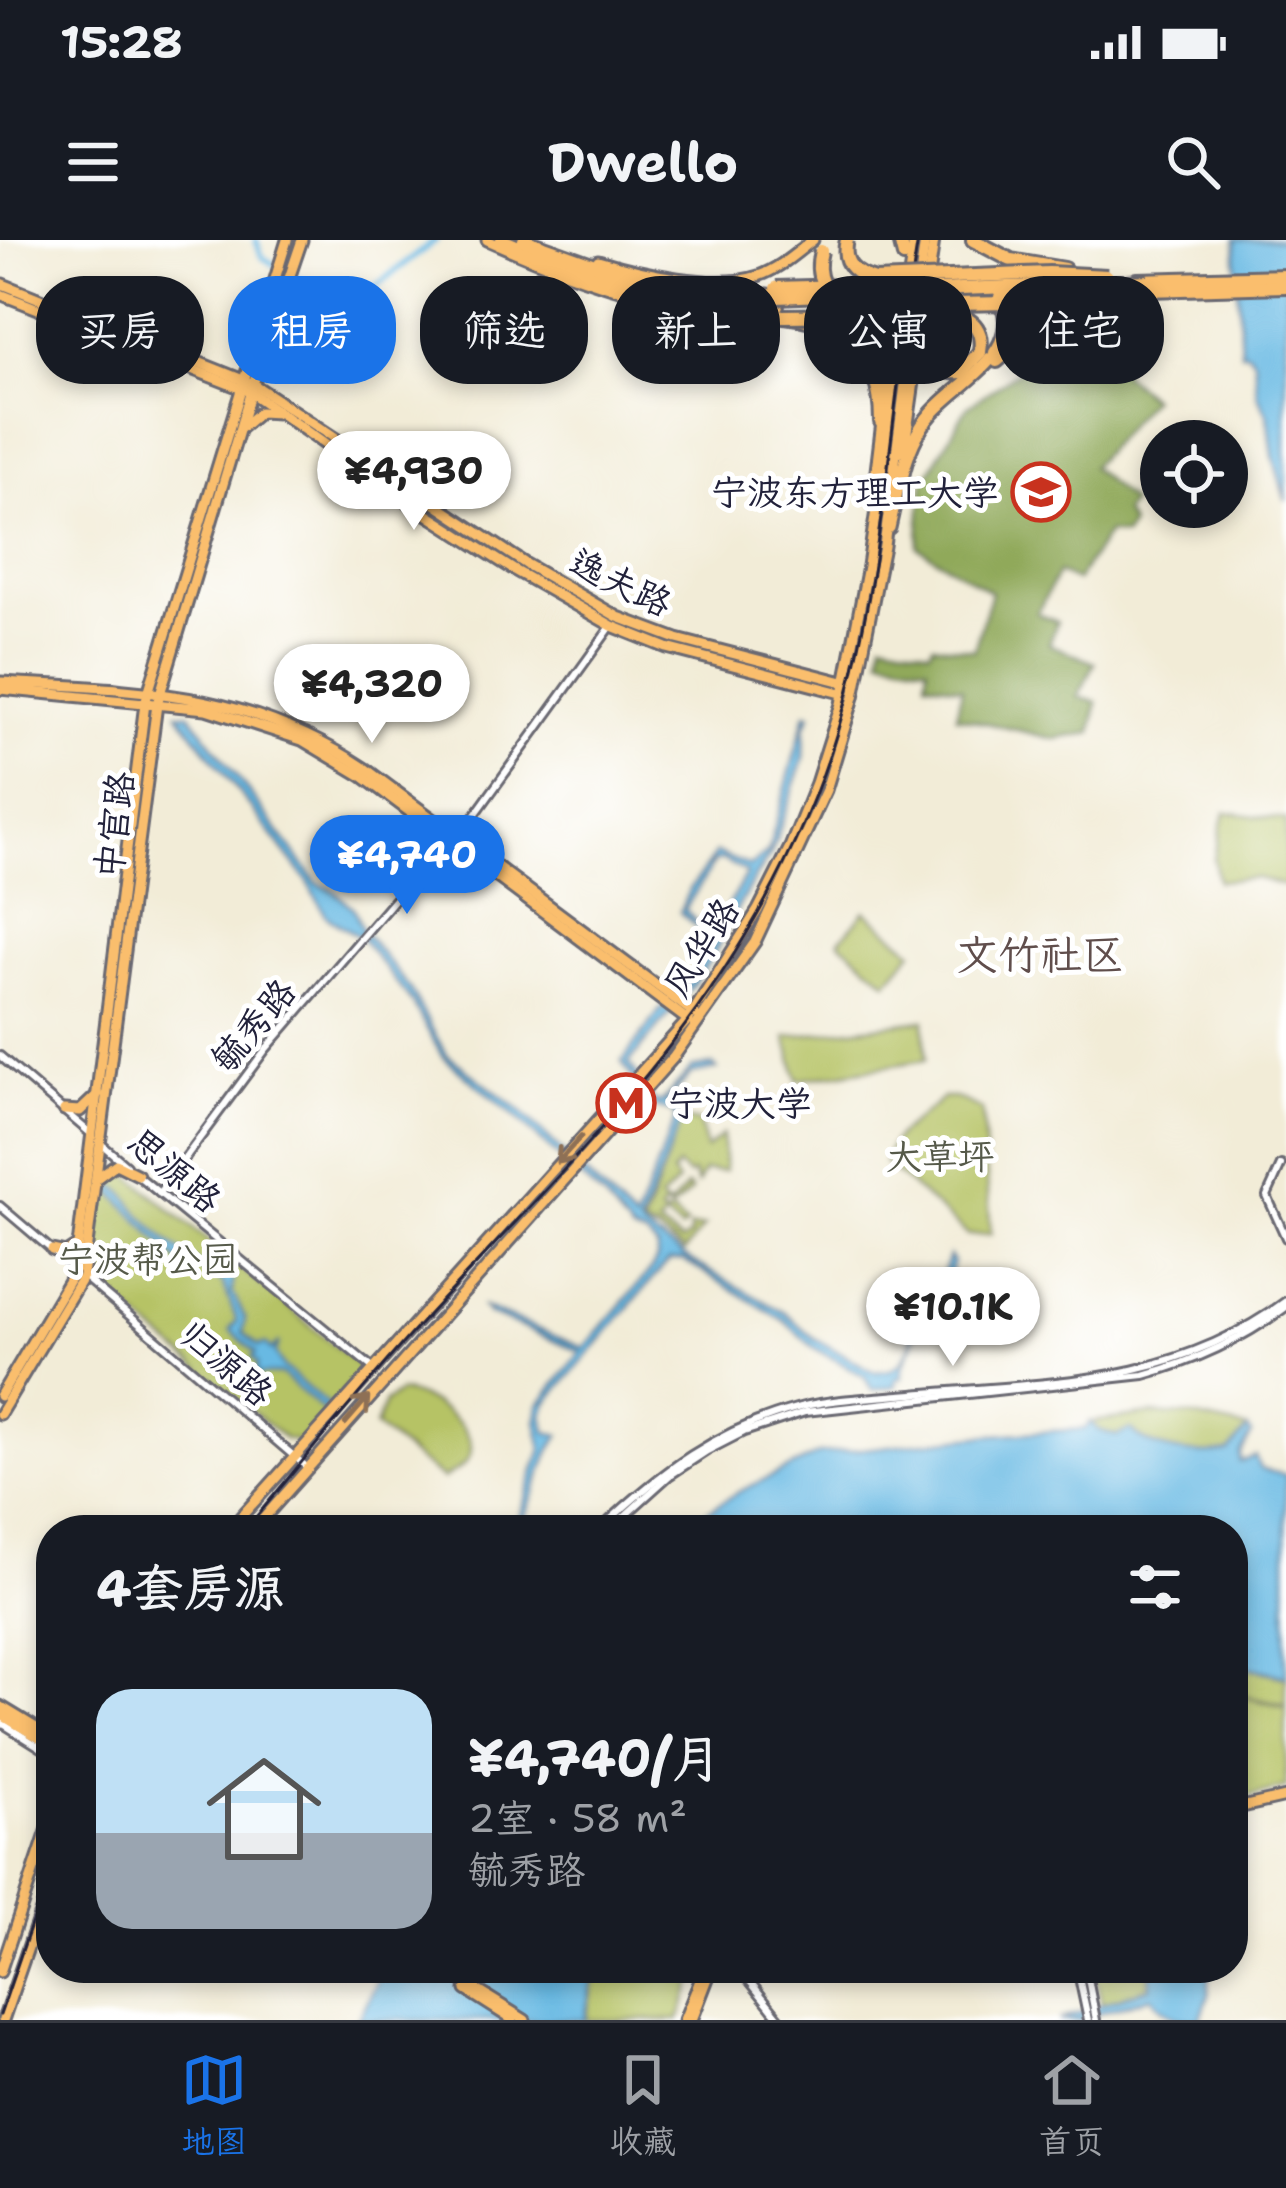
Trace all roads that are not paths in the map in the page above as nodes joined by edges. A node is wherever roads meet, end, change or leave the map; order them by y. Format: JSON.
{"nodes":[{"id":1,"x":287,"y":240,"type":"edge"},
{"id":2,"x":302,"y":240,"type":"edge"},
{"id":3,"x":487,"y":240,"type":"edge"},
{"id":4,"x":524,"y":240,"type":"edge"},
{"id":5,"x":539,"y":240,"type":"edge"},
{"id":6,"x":813,"y":240,"type":"edge"},
{"id":7,"x":830,"y":240,"type":"edge"},
{"id":8,"x":847,"y":240,"type":"edge"},
{"id":9,"x":907,"y":240,"type":"edge"},
{"id":10,"x":930,"y":240,"type":"edge"},
{"id":11,"x":973,"y":240,"type":"edge"},
{"id":12,"x":505,"y":241,"type":"edge"},
{"id":13,"x":904,"y":256,"type":"joint"},
{"id":14,"x":529,"y":258,"type":"junction"},
{"id":15,"x":595,"y":271,"type":"junction"},
{"id":16,"x":622,"y":276,"type":"edge"},
{"id":17,"x":646,"y":276,"type":"edge"},
{"id":18,"x":760,"y":276,"type":"edge"},
{"id":19,"x":926,"y":276,"type":"edge"},
{"id":20,"x":1107,"y":276,"type":"joint"},
{"id":21,"x":1286,"y":276,"type":"edge"},
{"id":22,"x":0,"y":283,"type":"edge"},
{"id":23,"x":1164,"y":284,"type":"edge"},
{"id":24,"x":1164,"y":285,"type":"edge"},
{"id":25,"x":1286,"y":286,"type":"edge"},
{"id":26,"x":612,"y":287,"type":"edge"},
{"id":27,"x":996,"y":294,"type":"edge"},
{"id":28,"x":0,"y":295,"type":"edge"},
{"id":29,"x":996,"y":303,"type":"edge"},
{"id":30,"x":780,"y":305,"type":"edge"},
{"id":31,"x":780,"y":306,"type":"edge"},
{"id":32,"x":780,"y":308,"type":"edge"},
{"id":33,"x":972,"y":323,"type":"edge"},
{"id":34,"x":972,"y":360,"type":"edge"},
{"id":35,"x":996,"y":361,"type":"edge"},
{"id":36,"x":914,"y":384,"type":"edge"},
{"id":37,"x":247,"y":386,"type":"junction"},
{"id":38,"x":280,"y":413,"type":"junction"},
{"id":39,"x":881,"y":422,"type":"junction"},
{"id":40,"x":238,"y":433,"type":"junction"},
{"id":41,"x":914,"y":440,"type":"junction"},
{"id":42,"x":901,"y":482,"type":"junction"},
{"id":43,"x":880,"y":541,"type":"junction"},
{"id":44,"x":615,"y":622,"type":"junction"},
{"id":45,"x":155,"y":671,"type":"junction"},
{"id":46,"x":169,"y":671,"type":"junction"},
{"id":47,"x":0,"y":686,"type":"edge"},
{"id":48,"x":850,"y":689,"type":"junction"},
{"id":49,"x":131,"y":690,"type":"junction"},
{"id":50,"x":162,"y":692,"type":"junction"},
{"id":51,"x":113,"y":698,"type":"junction"},
{"id":52,"x":192,"y":698,"type":"junction"},
{"id":53,"x":150,"y":699,"type":"junction"},
{"id":54,"x":173,"y":706,"type":"junction"},
{"id":55,"x":148,"y":727,"type":"junction"},
{"id":56,"x":450,"y":839,"type":"junction"},
{"id":57,"x":692,"y":1017,"type":"junction"},
{"id":58,"x":0,"y":1056,"type":"edge"},
{"id":59,"x":100,"y":1089,"type":"junction"},
{"id":60,"x":64,"y":1110,"type":"junction"},
{"id":61,"x":93,"y":1136,"type":"junction"},
{"id":62,"x":103,"y":1145,"type":"junction"},
{"id":63,"x":1279,"y":1169,"type":"dead end"},
{"id":64,"x":138,"y":1175,"type":"junction"},
{"id":65,"x":98,"y":1178,"type":"junction"},
{"id":66,"x":159,"y":1193,"type":"junction"},
{"id":67,"x":0,"y":1206,"type":"edge"},
{"id":68,"x":1286,"y":1238,"type":"edge"},
{"id":69,"x":78,"y":1245,"type":"junction"},
{"id":70,"x":52,"y":1250,"type":"junction"},
{"id":71,"x":79,"y":1273,"type":"junction"},
{"id":72,"x":1286,"y":1304,"type":"edge"},
{"id":73,"x":374,"y":1369,"type":"junction"},
{"id":74,"x":0,"y":1396,"type":"edge"},
{"id":75,"x":0,"y":1414,"type":"edge"},
{"id":76,"x":296,"y":1457,"type":"junction"},
{"id":77,"x":309,"y":1469,"type":"junction"},
{"id":78,"x":244,"y":1515,"type":"edge"},
{"id":79,"x":267,"y":1515,"type":"edge"},
{"id":80,"x":616,"y":1515,"type":"edge"},
{"id":81,"x":626,"y":1515,"type":"edge"},
{"id":82,"x":0,"y":1714,"type":"edge"},
{"id":83,"x":36,"y":1737,"type":"edge"},
{"id":84,"x":1286,"y":1794,"type":"edge"},
{"id":85,"x":1248,"y":1803,"type":"edge"},
{"id":86,"x":36,"y":1864,"type":"edge"},
{"id":87,"x":36,"y":1925,"type":"edge"},
{"id":88,"x":0,"y":1972,"type":"edge"},
{"id":89,"x":454,"y":1983,"type":"edge"},
{"id":90,"x":466,"y":1983,"type":"edge"},
{"id":91,"x":702,"y":1983,"type":"edge"},
{"id":92,"x":751,"y":1983,"type":"edge"},
{"id":93,"x":1085,"y":1983,"type":"edge"},
{"id":94,"x":1091,"y":2018,"type":"edge"},
{"id":95,"x":3,"y":2020,"type":"edge"},
{"id":96,"x":512,"y":2020,"type":"edge"},
{"id":97,"x":525,"y":2020,"type":"edge"},
{"id":98,"x":688,"y":2020,"type":"edge"},
{"id":99,"x":781,"y":2020,"type":"edge"}],
"edges":[{"from":1,"to":37,"type":"main road","name":"中官路"},
{"from":2,"to":37,"type":"main road","name":"中官路"},
{"from":3,"to":14,"type":"main road"},
{"from":4,"to":15,"type":"highway"},
{"from":5,"to":15,"type":"highway"},
{"from":5,"to":17,"type":"main road"},
{"from":6,"to":18,"type":"main road"},
{"from":7,"to":29,"type":"highway","bridge":true},
{"from":8,"to":20,"type":"highway","bridge":true},
{"from":9,"to":13,"type":"highway"},
{"from":9,"to":43,"type":"main road","name":"风华路"},
{"from":10,"to":19,"type":"main road"},
{"from":10,"to":43,"type":"main road"},
{"from":11,"to":20,"type":"highway","bridge":true},
{"from":12,"to":15,"type":"highway"},
{"from":13,"to":39,"type":"main road"},
{"from":14,"to":15,"type":"highway"},
{"from":14,"to":26,"type":"main road"},
{"from":15,"to":16,"type":"highway"},
{"from":21,"to":23,"type":"highway"},
{"from":22,"to":37,"type":"main road","name":"逸夫路"},
{"from":24,"to":25,"type":"highway"},
{"from":27,"to":31,"type":"highway","bridge":true},
{"from":28,"to":37,"type":"main road","name":"逸夫路"},
{"from":30,"to":41,"type":"highway","bridge":true},
{"from":32,"to":39,"type":"highway","bridge":true},
{"from":33,"to":34,"type":"highway","bridge":true},
{"from":35,"to":41,"type":"highway","bridge":true},
{"from":36,"to":42,"type":"main road"},
{"from":37,"to":38,"type":"main road","name":"逸夫路"},
{"from":37,"to":40,"type":"main road","name":"中官路"},
{"from":37,"to":44,"type":"main road","name":"逸夫路"},
{"from":37,"to":45,"type":"main road","name":"中官路"},
{"from":38,"to":40,"type":"main road"},
{"from":38,"to":44,"type":"main road","name":"逸夫路"},
{"from":39,"to":43,"type":"main road"},
{"from":40,"to":46,"type":"main road","name":"中官路"},
{"from":41,"to":42,"type":"highway"},
{"from":42,"to":43,"type":"main road"},
{"from":43,"to":48,"type":"main road","name":"风华路"},
{"from":44,"to":48,"type":"main road","name":"逸夫路"},
{"from":44,"to":56,"type":"street","name":"毓秀路"},
{"from":45,"to":49,"type":"main road"},
{"from":45,"to":53,"type":"main road","name":"中官路"},
{"from":46,"to":50,"type":"main road","name":"中官路"},
{"from":46,"to":52,"type":"main road"},
{"from":47,"to":49,"type":"main road"},
{"from":47,"to":51,"type":"main road"},
{"from":48,"to":57,"type":"main road","name":"风华路"},
{"from":49,"to":53,"type":"main road"},
{"from":50,"to":52,"type":"main road"},
{"from":50,"to":53,"type":"main road"},
{"from":51,"to":53,"type":"main road"},
{"from":51,"to":55,"type":"main road"},
{"from":52,"to":56,"type":"main road"},
{"from":53,"to":54,"type":"main road"},
{"from":53,"to":55,"type":"main road","name":"中官路"},
{"from":54,"to":55,"type":"main road"},
{"from":54,"to":56,"type":"main road"},
{"from":55,"to":59,"type":"main road","name":"中官路"},
{"from":55,"to":62,"type":"main road","name":"中官路"},
{"from":56,"to":57,"type":"main road"},
{"from":56,"to":66,"type":"street","name":"毓秀路"},
{"from":57,"to":73,"type":"main road","name":"风华路","one_way":true},
{"from":77,"to":57,"type":"main road","name":"风华路","one_way":true},
{"from":58,"to":60,"type":"street","name":"思源路"},
{"from":59,"to":60,"type":"main road"},
{"from":59,"to":61,"type":"main road","name":"中官路"},
{"from":60,"to":61,"type":"street","name":"思源路"},
{"from":61,"to":62,"type":"street","name":"思源路"},
{"from":61,"to":69,"type":"main road","name":"中官路"},
{"from":62,"to":64,"type":"street","name":"思源路"},
{"from":62,"to":65,"type":"main road","name":"中官路"},
{"from":63,"to":68,"type":"street"},
{"from":64,"to":65,"type":"main road"},
{"from":64,"to":66,"type":"street","name":"思源路"},
{"from":65,"to":71,"type":"main road","name":"中官路"},
{"from":66,"to":73,"type":"street","name":"思源路"},
{"from":67,"to":70,"type":"street","name":"归源路"},
{"from":69,"to":70,"type":"main road"},
{"from":69,"to":71,"type":"main road","name":"中官路"},
{"from":70,"to":71,"type":"street","name":"归源路"},
{"from":71,"to":74,"type":"main road","name":"中官路"},
{"from":71,"to":75,"type":"main road","name":"中官路"},
{"from":71,"to":76,"type":"street","name":"归源路"},
{"from":72,"to":80,"type":"street"},
{"from":72,"to":81,"type":"street"},
{"from":73,"to":76,"type":"main road","name":"风华路"},
{"from":76,"to":77,"type":"street","name":"归源路"},
{"from":76,"to":78,"type":"main road","name":"风华路"},
{"from":77,"to":79,"type":"main road","name":"风华路"},
{"from":82,"to":83,"type":"main road"},
{"from":84,"to":85,"type":"main road"},
{"from":86,"to":88,"type":"main road"},
{"from":87,"to":95,"type":"main road"},
{"from":89,"to":96,"type":"main road"},
{"from":90,"to":97,"type":"main road"},
{"from":91,"to":98,"type":"main road"},
{"from":92,"to":99,"type":"street"},
{"from":93,"to":94,"type":"street"}]}
